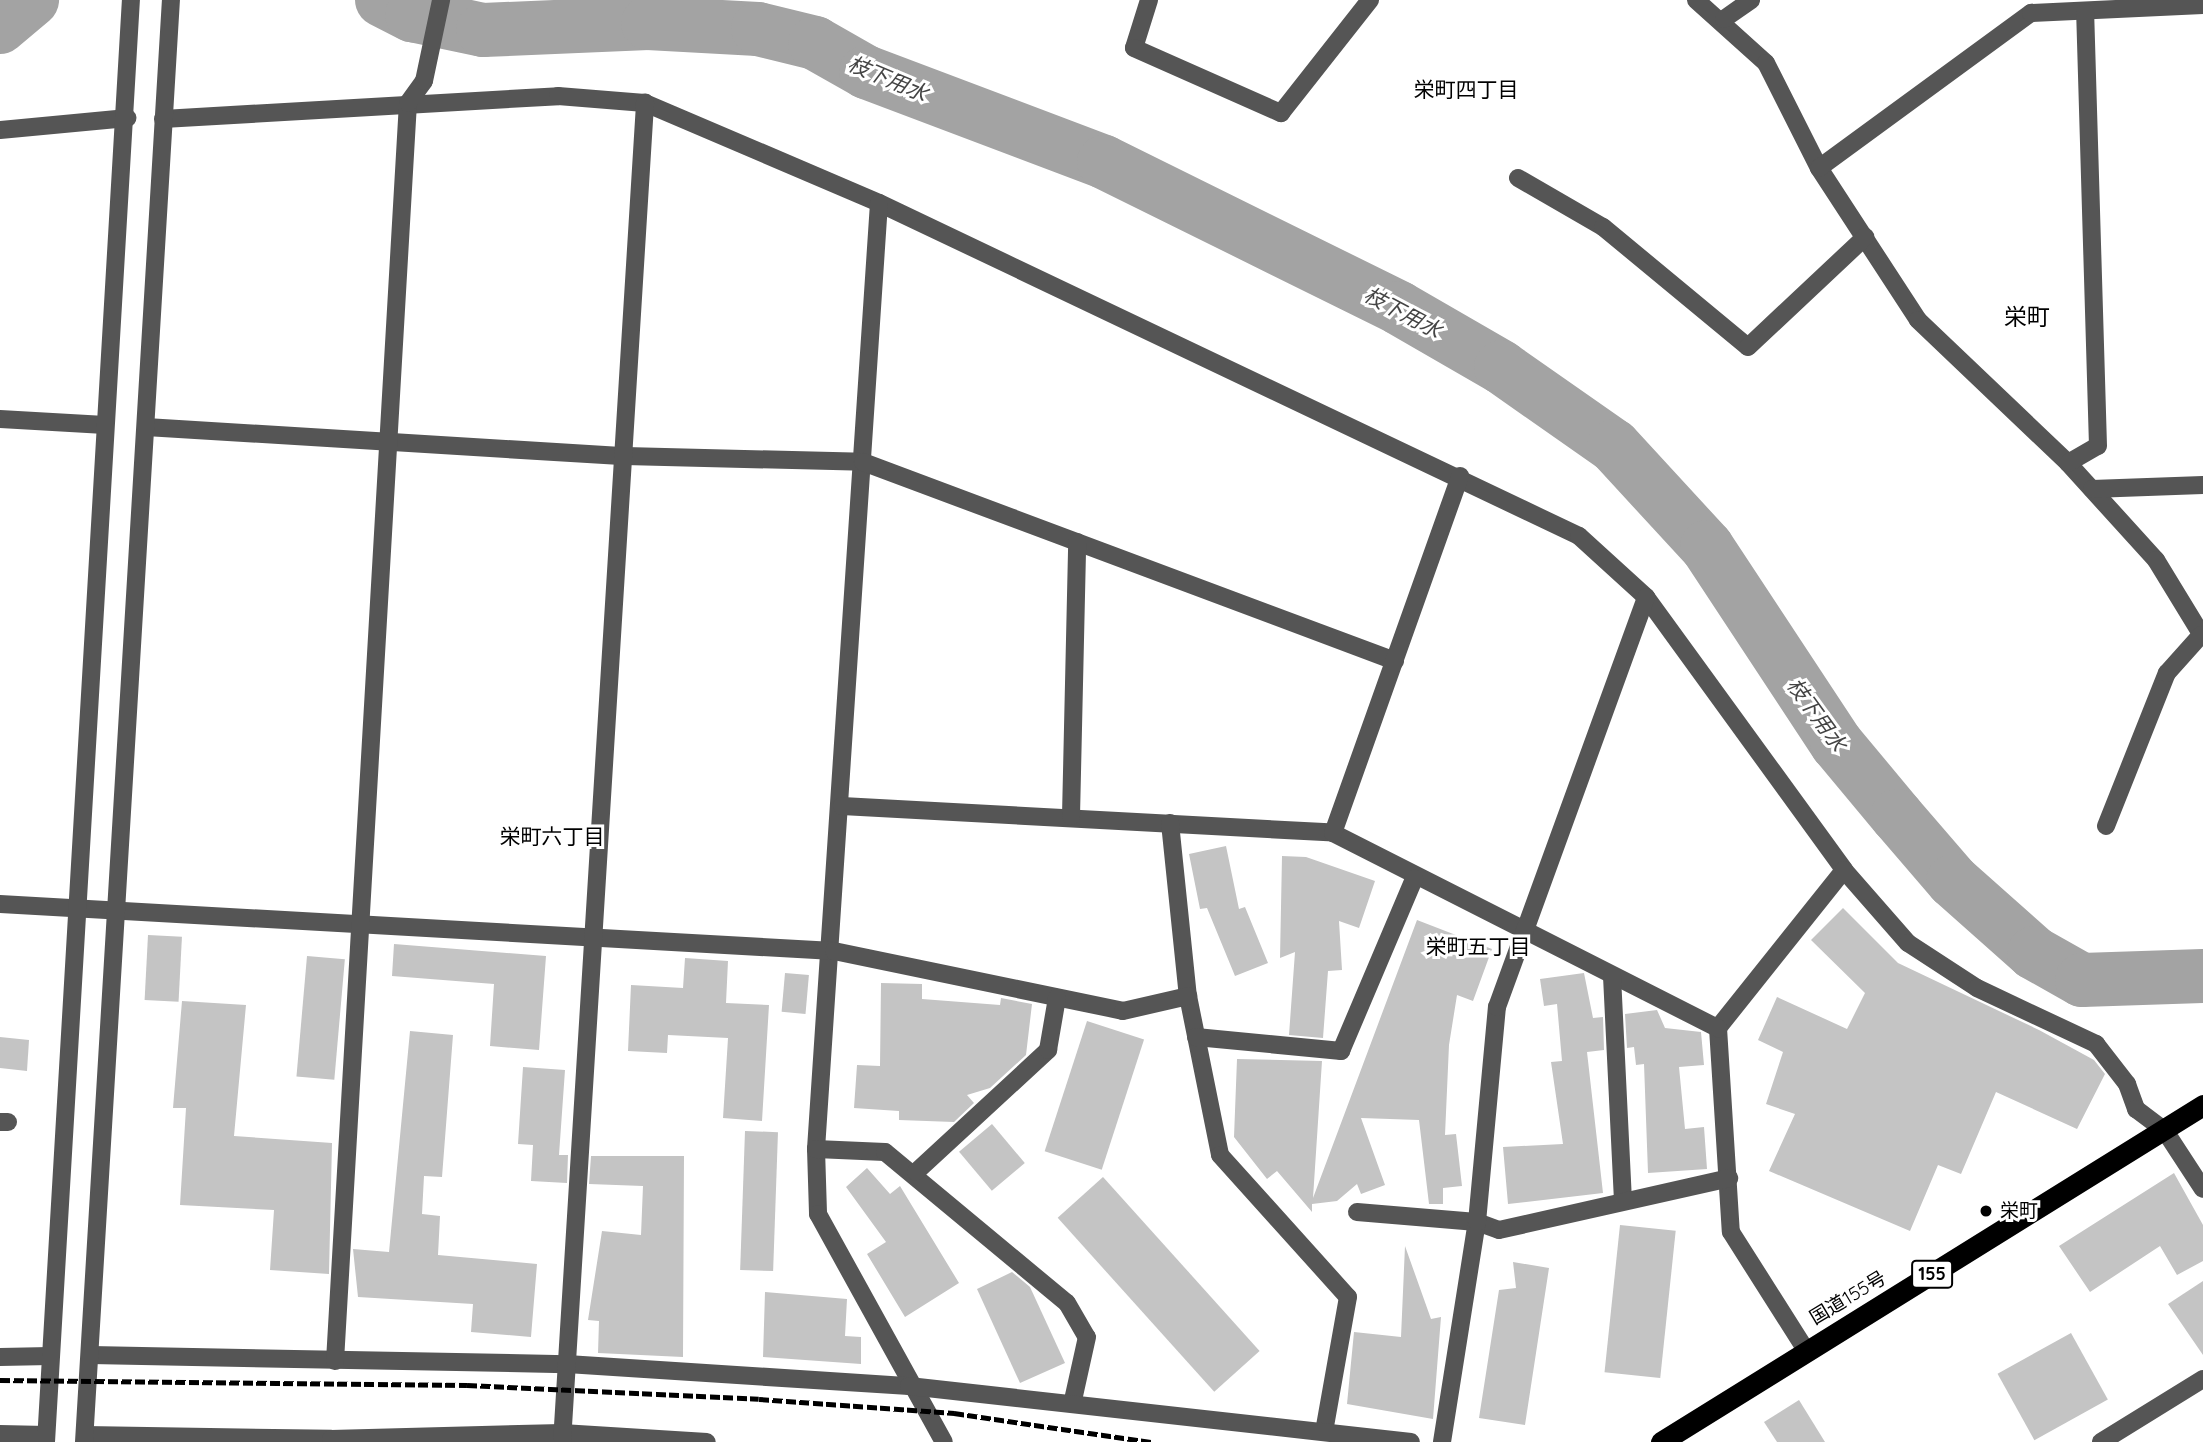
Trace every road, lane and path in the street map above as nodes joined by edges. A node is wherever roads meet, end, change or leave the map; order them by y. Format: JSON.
{"nodes":[{"id":1,"x":131,"y":0,"type":"edge"},
{"id":2,"x":171,"y":0,"type":"edge"},
{"id":3,"x":441,"y":0,"type":"edge"},
{"id":4,"x":1149,"y":0,"type":"edge"},
{"id":5,"x":1370,"y":0,"type":"edge"},
{"id":6,"x":1696,"y":0,"type":"edge"},
{"id":7,"x":1751,"y":0,"type":"edge"},
{"id":8,"x":2203,"y":5,"type":"edge"},
{"id":9,"x":2085,"y":12,"type":"junction"},
{"id":10,"x":1724,"y":19,"type":"junction"},
{"id":11,"x":408,"y":103,"type":"junction"},
{"id":12,"x":645,"y":103,"type":"junction"},
{"id":13,"x":127,"y":118,"type":"junction"},
{"id":14,"x":163,"y":119,"type":"junction"},
{"id":15,"x":0,"y":130,"type":"edge"},
{"id":16,"x":1819,"y":168,"type":"junction"},
{"id":17,"x":1518,"y":178,"type":"dead end"},
{"id":18,"x":879,"y":203,"type":"junction"},
{"id":19,"x":1865,"y":236,"type":"junction"},
{"id":20,"x":0,"y":419,"type":"edge"},
{"id":21,"x":105,"y":425,"type":"junction"},
{"id":22,"x":146,"y":427,"type":"junction"},
{"id":23,"x":391,"y":442,"type":"junction"},
{"id":24,"x":625,"y":456,"type":"junction"},
{"id":25,"x":863,"y":462,"type":"junction"},
{"id":26,"x":2068,"y":463,"type":"junction"},
{"id":27,"x":1460,"y":476,"type":"junction"},
{"id":28,"x":2203,"y":485,"type":"edge"},
{"id":29,"x":2092,"y":489,"type":"junction"},
{"id":30,"x":1077,"y":542,"type":"junction"},
{"id":31,"x":1646,"y":597,"type":"junction"},
{"id":32,"x":2202,"y":636,"type":"edge"},
{"id":33,"x":1395,"y":661,"type":"junction"},
{"id":34,"x":842,"y":806,"type":"junction"},
{"id":35,"x":1071,"y":816,"type":"junction"},
{"id":36,"x":1170,"y":823,"type":"junction"},
{"id":37,"x":2106,"y":826,"type":"dead end"},
{"id":38,"x":1333,"y":833,"type":"junction"},
{"id":39,"x":1844,"y":870,"type":"junction"},
{"id":40,"x":1414,"y":879,"type":"junction"},
{"id":41,"x":0,"y":904,"type":"edge"},
{"id":42,"x":81,"y":909,"type":"junction"},
{"id":43,"x":119,"y":912,"type":"junction"},
{"id":44,"x":365,"y":926,"type":"junction"},
{"id":45,"x":1524,"y":930,"type":"junction"},
{"id":46,"x":593,"y":938,"type":"junction"},
{"id":47,"x":834,"y":951,"type":"junction"},
{"id":48,"x":1612,"y":976,"type":"junction"},
{"id":49,"x":1188,"y":996,"type":"junction"},
{"id":50,"x":1057,"y":998,"type":"junction"},
{"id":51,"x":1718,"y":1028,"type":"junction"},
{"id":52,"x":1196,"y":1037,"type":"junction"},
{"id":53,"x":2203,"y":1105,"type":"edge"},
{"id":54,"x":2165,"y":1131,"type":"junction"},
{"id":55,"x":816,"y":1149,"type":"junction"},
{"id":56,"x":916,"y":1172,"type":"junction"},
{"id":57,"x":1729,"y":1178,"type":"junction"},
{"id":58,"x":2203,"y":1189,"type":"edge"},
{"id":59,"x":1623,"y":1200,"type":"junction"},
{"id":60,"x":1357,"y":1212,"type":"dead end"},
{"id":61,"x":1476,"y":1222,"type":"junction"},
{"id":62,"x":1806,"y":1350,"type":"junction"},
{"id":63,"x":91,"y":1355,"type":"junction"},
{"id":64,"x":50,"y":1356,"type":"junction"},
{"id":65,"x":0,"y":1357,"type":"edge"},
{"id":66,"x":335,"y":1362,"type":"junction"},
{"id":67,"x":567,"y":1364,"type":"junction"},
{"id":68,"x":2203,"y":1379,"type":"edge"},
{"id":69,"x":909,"y":1386,"type":"junction"},
{"id":70,"x":1073,"y":1400,"type":"junction"},
{"id":71,"x":1324,"y":1432,"type":"junction"},
{"id":72,"x":0,"y":1434,"type":"edge"},
{"id":73,"x":562,"y":1437,"type":"edge"},
{"id":74,"x":46,"y":1438,"type":"edge"},
{"id":75,"x":85,"y":1438,"type":"edge"},
{"id":76,"x":331,"y":1441,"type":"edge"},
{"id":77,"x":707,"y":1442,"type":"edge"},
{"id":78,"x":944,"y":1442,"type":"edge"},
{"id":79,"x":1411,"y":1442,"type":"edge"},
{"id":80,"x":1441,"y":1442,"type":"edge"},
{"id":81,"x":1661,"y":1442,"type":"edge"},
{"id":82,"x":2101,"y":1442,"type":"edge"}],
"edges":[{"from":1,"to":13,"type":"street"},
{"from":2,"to":14,"type":"street"},
{"from":3,"to":11,"type":"street"},
{"from":4,"to":5,"type":"street"},
{"from":6,"to":10,"type":"street"},
{"from":7,"to":10,"type":"street"},
{"from":8,"to":9,"type":"street"},
{"from":9,"to":16,"type":"street"},
{"from":9,"to":26,"type":"street"},
{"from":10,"to":16,"type":"street"},
{"from":11,"to":12,"type":"street"},
{"from":11,"to":14,"type":"street"},
{"from":11,"to":23,"type":"street"},
{"from":12,"to":18,"type":"street"},
{"from":12,"to":24,"type":"street"},
{"from":13,"to":15,"type":"street"},
{"from":13,"to":21,"type":"street"},
{"from":14,"to":22,"type":"street"},
{"from":16,"to":19,"type":"street"},
{"from":17,"to":19,"type":"street"},
{"from":18,"to":25,"type":"street"},
{"from":18,"to":27,"type":"street"},
{"from":19,"to":26,"type":"street"},
{"from":20,"to":21,"type":"street"},
{"from":21,"to":42,"type":"street"},
{"from":22,"to":23,"type":"street"},
{"from":22,"to":43,"type":"street"},
{"from":23,"to":24,"type":"street"},
{"from":23,"to":44,"type":"street"},
{"from":24,"to":25,"type":"street"},
{"from":24,"to":46,"type":"street"},
{"from":25,"to":30,"type":"street"},
{"from":25,"to":34,"type":"street"},
{"from":26,"to":29,"type":"street"},
{"from":27,"to":31,"type":"street"},
{"from":27,"to":33,"type":"street"},
{"from":28,"to":29,"type":"street"},
{"from":29,"to":32,"type":"street"},
{"from":30,"to":33,"type":"street"},
{"from":30,"to":35,"type":"street"},
{"from":31,"to":39,"type":"street"},
{"from":31,"to":45,"type":"street"},
{"from":32,"to":37,"type":"street"},
{"from":33,"to":38,"type":"street"},
{"from":34,"to":35,"type":"street"},
{"from":34,"to":47,"type":"street"},
{"from":35,"to":36,"type":"street"},
{"from":36,"to":38,"type":"street"},
{"from":36,"to":49,"type":"street"},
{"from":38,"to":40,"type":"street"},
{"from":39,"to":51,"type":"street"},
{"from":39,"to":54,"type":"street"},
{"from":40,"to":45,"type":"street"},
{"from":40,"to":52,"type":"street"},
{"from":41,"to":42,"type":"street"},
{"from":42,"to":43,"type":"street"},
{"from":42,"to":64,"type":"street"},
{"from":43,"to":44,"type":"street"},
{"from":43,"to":63,"type":"street"},
{"from":44,"to":46,"type":"street"},
{"from":44,"to":66,"type":"street"},
{"from":45,"to":48,"type":"street"},
{"from":45,"to":61,"type":"street"},
{"from":46,"to":47,"type":"street"},
{"from":46,"to":67,"type":"street"},
{"from":47,"to":50,"type":"street"},
{"from":47,"to":55,"type":"street"},
{"from":48,"to":51,"type":"street"},
{"from":48,"to":59,"type":"street"},
{"from":49,"to":50,"type":"street"},
{"from":49,"to":52,"type":"street"},
{"from":50,"to":56,"type":"street"},
{"from":51,"to":57,"type":"street"},
{"from":52,"to":71,"type":"street"},
{"from":53,"to":54,"type":"highway","name":"国道155号","number":"155"},
{"from":54,"to":58,"type":"street"},
{"from":54,"to":62,"type":"highway","name":"国道155号","number":"155"},
{"from":55,"to":56,"type":"street"},
{"from":55,"to":69,"type":"street"},
{"from":56,"to":70,"type":"street"},
{"from":57,"to":59,"type":"street"},
{"from":57,"to":62,"type":"street"},
{"from":59,"to":61,"type":"street"},
{"from":60,"to":61,"type":"street"},
{"from":61,"to":80,"type":"street"},
{"from":62,"to":81,"type":"highway","name":"国道155号","number":"155"},
{"from":63,"to":66,"type":"street"},
{"from":63,"to":75,"type":"street"},
{"from":64,"to":65,"type":"street"},
{"from":64,"to":74,"type":"street"},
{"from":66,"to":67,"type":"street"},
{"from":67,"to":69,"type":"street"},
{"from":67,"to":73,"type":"street"},
{"from":68,"to":82,"type":"street"},
{"from":69,"to":70,"type":"street"},
{"from":69,"to":78,"type":"street"},
{"from":70,"to":71,"type":"street"},
{"from":71,"to":79,"type":"street"},
{"from":72,"to":74,"type":"street"},
{"from":73,"to":76,"type":"street"},
{"from":73,"to":77,"type":"street"},
{"from":75,"to":76,"type":"street"}]}
